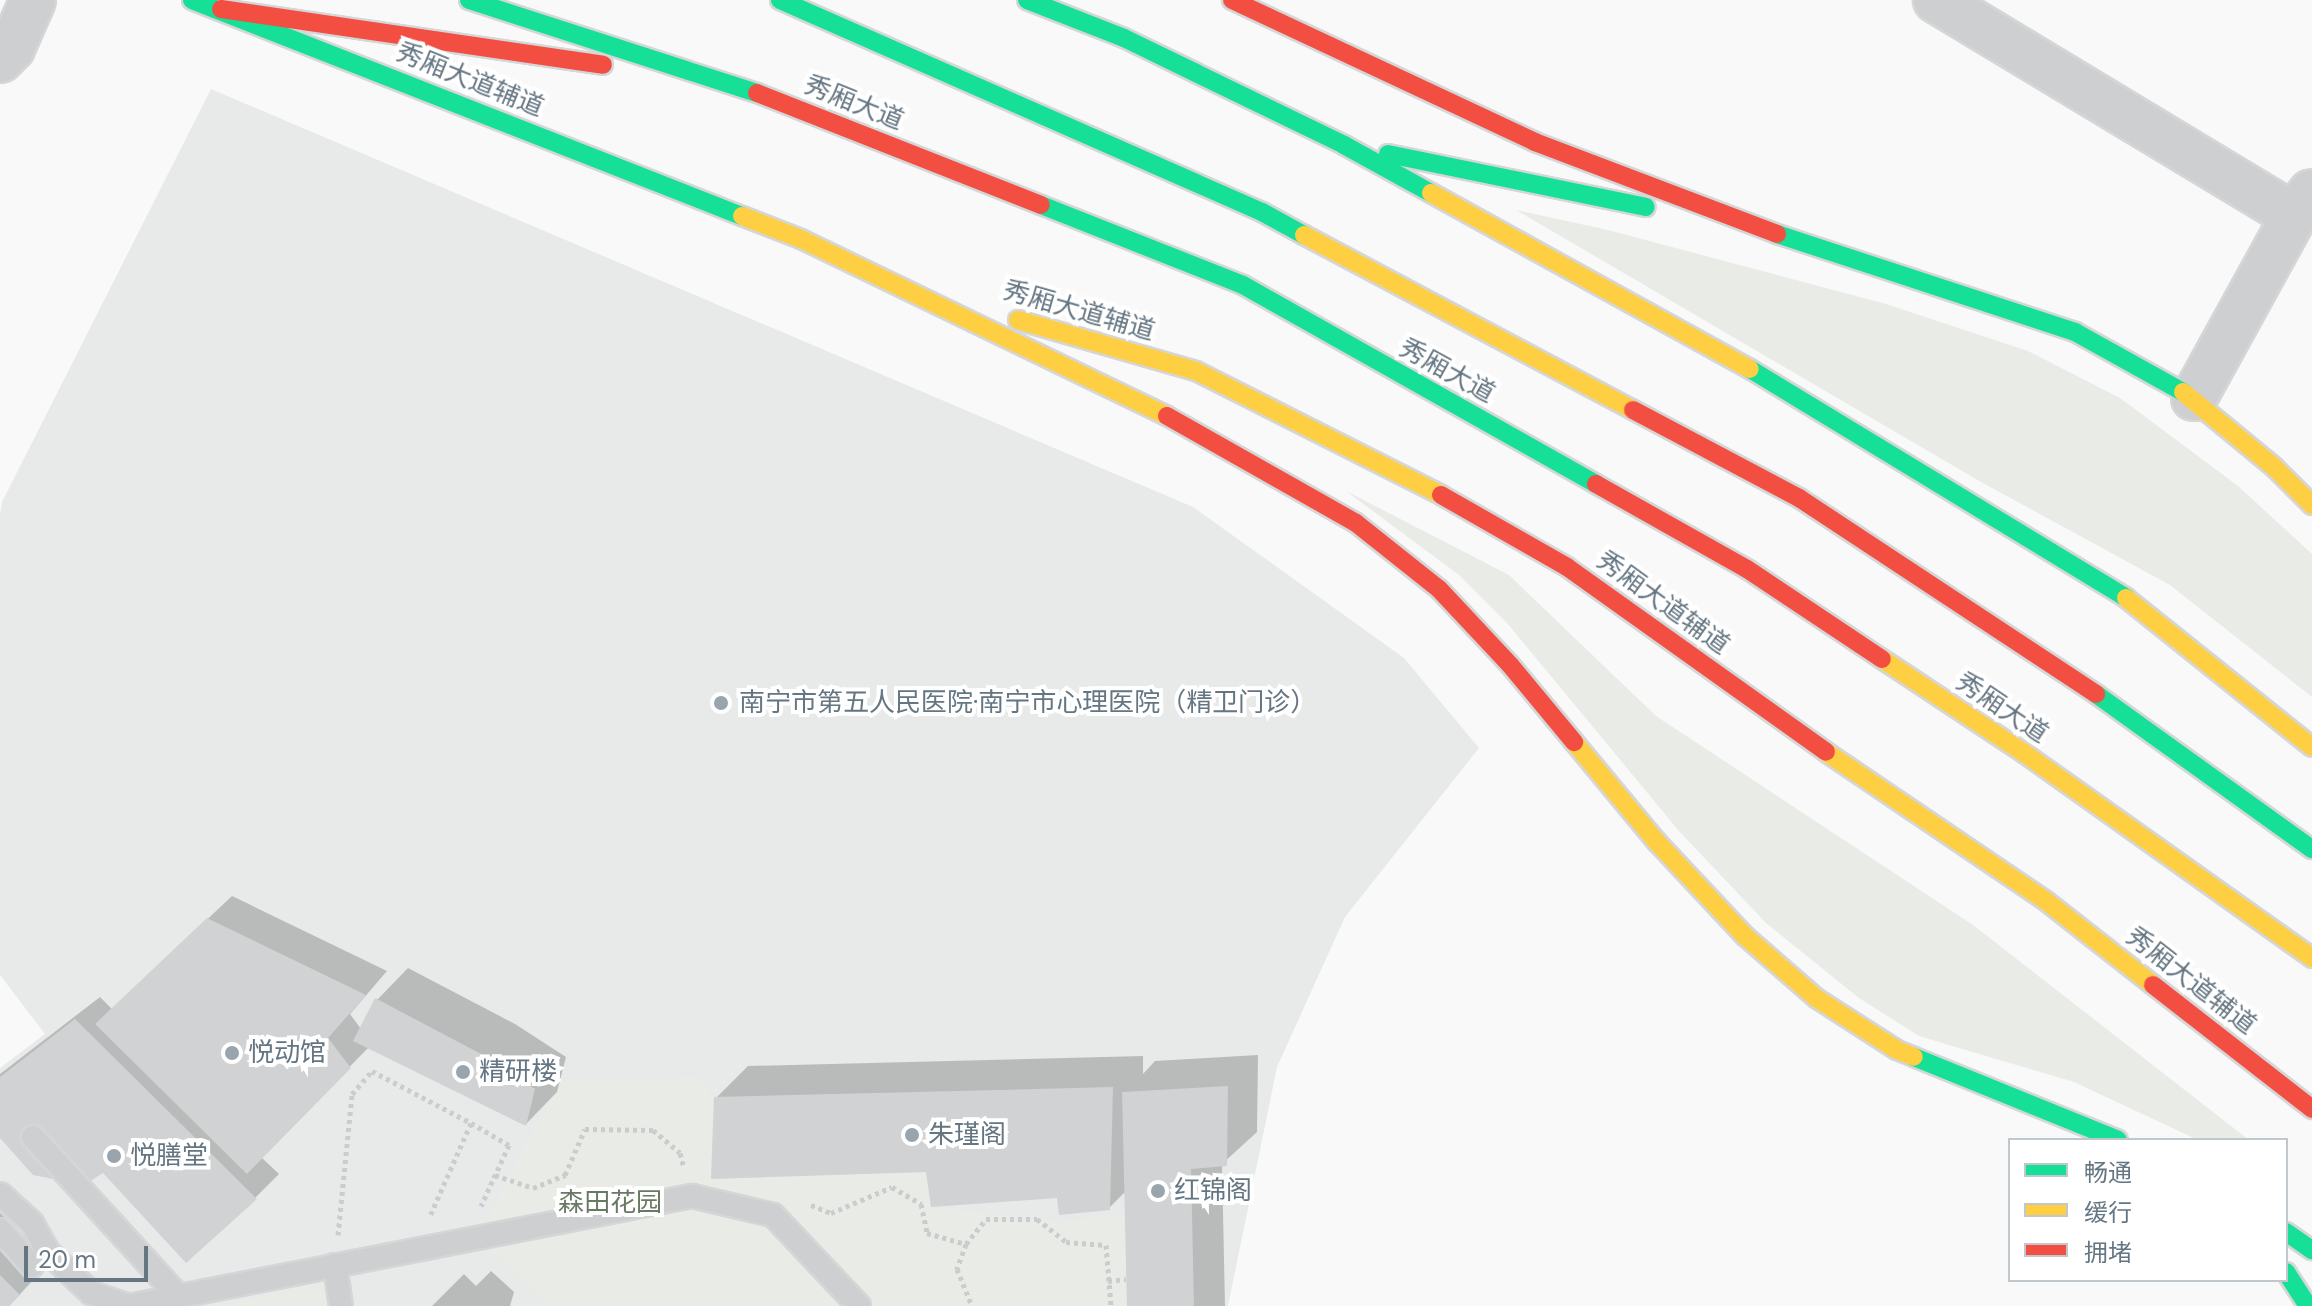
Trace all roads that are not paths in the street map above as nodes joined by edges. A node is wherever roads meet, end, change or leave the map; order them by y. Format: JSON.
{"nodes":[{"id":1,"x":33,"y":0,"type":"edge"},
{"id":2,"x":192,"y":0,"type":"edge"},
{"id":3,"x":469,"y":0,"type":"edge"},
{"id":4,"x":780,"y":0,"type":"edge"},
{"id":5,"x":1027,"y":0,"type":"edge"},
{"id":6,"x":1232,"y":0,"type":"edge"},
{"id":7,"x":1936,"y":0,"type":"edge"},
{"id":8,"x":221,"y":9,"type":"junction"},
{"id":9,"x":0,"y":60,"type":"edge"},
{"id":10,"x":735,"y":84,"type":"junction"},
{"id":11,"x":1344,"y":145,"type":"junction"},
{"id":12,"x":2303,"y":203,"type":"edge"},
{"id":13,"x":1766,"y":231,"type":"junction"},
{"id":14,"x":904,"y":288,"type":"junction"},
{"id":15,"x":2194,"y":398,"type":"junction"},
{"id":16,"x":2312,"y":505,"type":"edge"},
{"id":17,"x":2312,"y":747,"type":"edge"},
{"id":18,"x":2312,"y":849,"type":"edge"},
{"id":19,"x":2312,"y":958,"type":"edge"},
{"id":20,"x":2312,"y":1109,"type":"edge"},
{"id":21,"x":33,"y":1137,"type":"dead end"},
{"id":22,"x":2113,"y":1138,"type":"edge"},
{"id":23,"x":0,"y":1194,"type":"edge"},
{"id":24,"x":0,"y":1230,"type":"edge"},
{"id":25,"x":2288,"y":1233,"type":"edge"},
{"id":26,"x":2312,"y":1250,"type":"edge"},
{"id":27,"x":335,"y":1265,"type":"junction"},
{"id":28,"x":32,"y":1266,"type":"dead end"},
{"id":29,"x":2288,"y":1275,"type":"edge"},
{"id":30,"x":178,"y":1296,"type":"junction"},
{"id":31,"x":129,"y":1306,"type":"edge"},
{"id":32,"x":341,"y":1306,"type":"edge"},
{"id":33,"x":859,"y":1306,"type":"edge"},
{"id":34,"x":2308,"y":1306,"type":"edge"}],
"edges":[{"from":1,"to":9,"type":"street"},
{"from":2,"to":8,"type":"main road","name":"秀厢大道辅道"},
{"from":3,"to":10,"type":"main road","name":"秀厢大道"},
{"from":4,"to":18,"type":"main road","name":"秀厢大道"},
{"from":5,"to":11,"type":"main road"},
{"from":6,"to":13,"type":"main road"},
{"from":7,"to":12,"type":"street"},
{"from":8,"to":10,"type":"main road"},
{"from":8,"to":14,"type":"main road","name":"秀厢大道辅道"},
{"from":10,"to":19,"type":"main road","name":"秀厢大道"},
{"from":11,"to":13,"type":"main road"},
{"from":11,"to":17,"type":"main road"},
{"from":12,"to":15,"type":"street"},
{"from":13,"to":15,"type":"main road"},
{"from":14,"to":20,"type":"main road","name":"秀厢大道辅道"},
{"from":14,"to":22,"type":"main road","name":"秀厢大道辅道"},
{"from":15,"to":16,"type":"main road"},
{"from":21,"to":30,"type":"lane"},
{"from":23,"to":31,"type":"lane"},
{"from":24,"to":28,"type":"lane"},
{"from":25,"to":26,"type":"main road"},
{"from":27,"to":30,"type":"lane"},
{"from":27,"to":32,"type":"lane"},
{"from":27,"to":33,"type":"lane"},
{"from":29,"to":34,"type":"main road"},
{"from":30,"to":31,"type":"lane"}]}
